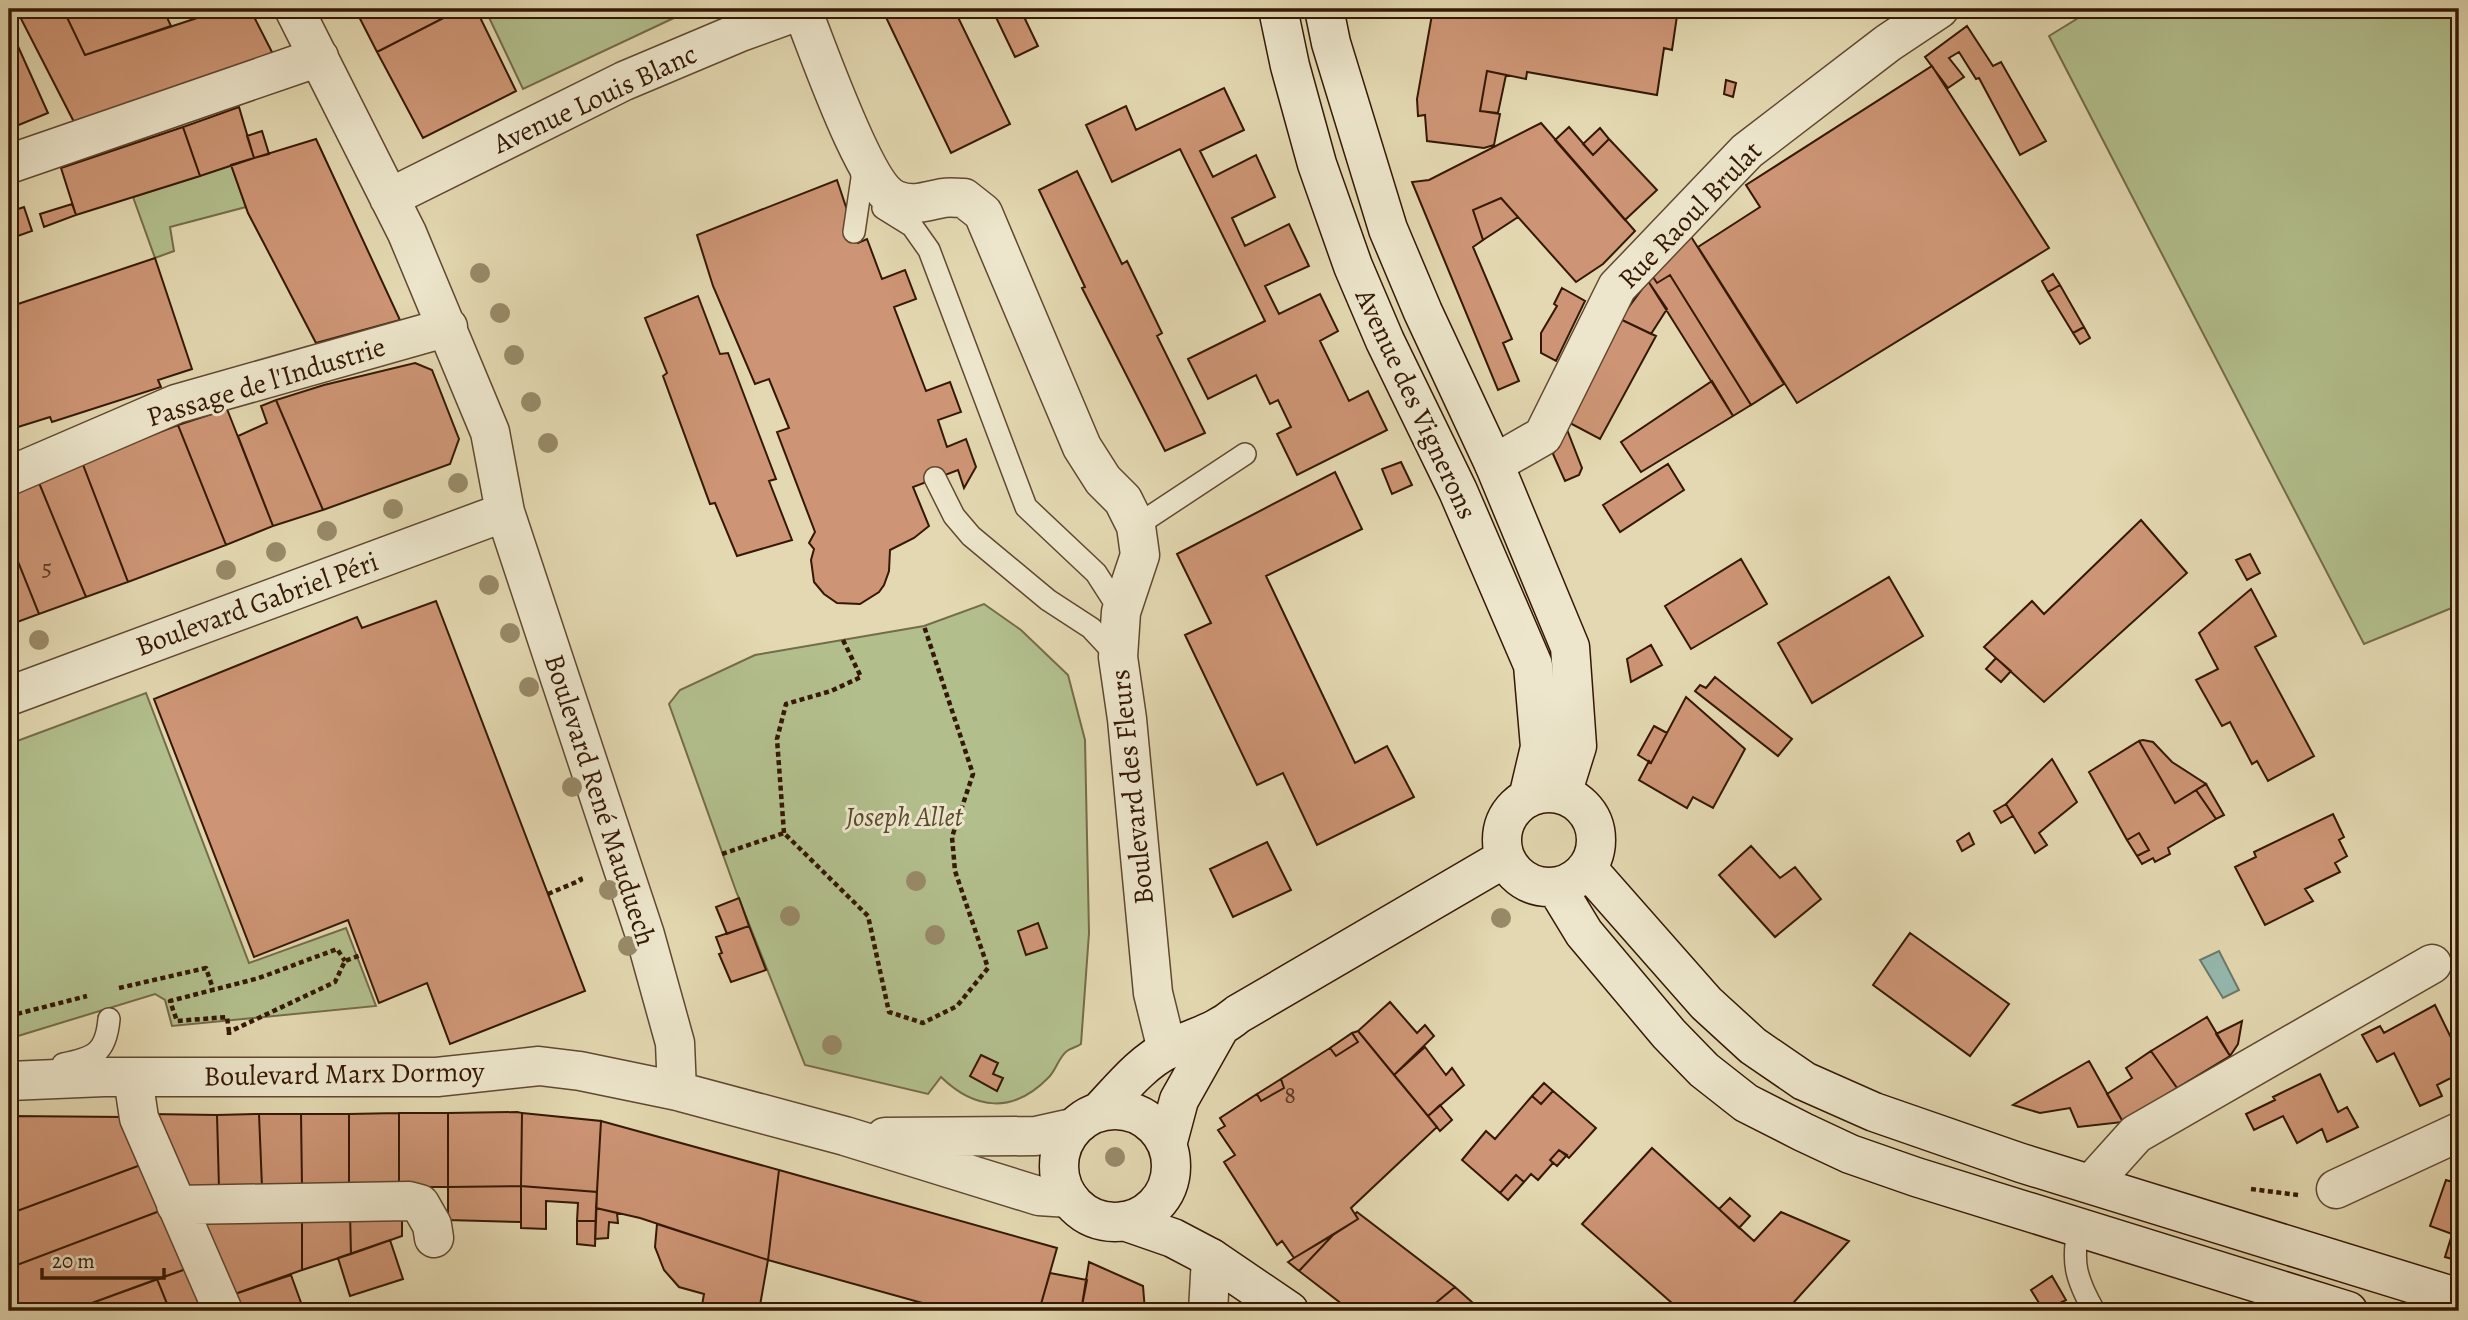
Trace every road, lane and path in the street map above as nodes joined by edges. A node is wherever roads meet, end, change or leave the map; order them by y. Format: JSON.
{"nodes":[{"id":1,"x":294,"y":9,"type":"edge"},
{"id":2,"x":803,"y":9,"type":"edge"},
{"id":3,"x":1278,"y":9,"type":"edge"},
{"id":4,"x":1324,"y":9,"type":"edge"},
{"id":5,"x":1939,"y":9,"type":"edge"},
{"id":6,"x":319,"y":57,"type":"junction"},
{"id":7,"x":9,"y":164,"type":"edge"},
{"id":8,"x":861,"y":165,"type":"junction"},
{"id":9,"x":388,"y":198,"type":"junction"},
{"id":10,"x":854,"y":232,"type":"dead end"},
{"id":11,"x":448,"y":327,"type":"junction"},
{"id":12,"x":1245,"y":454,"type":"dead end"},
{"id":13,"x":1494,"y":464,"type":"junction"},
{"id":14,"x":9,"y":476,"type":"edge"},
{"id":15,"x":935,"y":478,"type":"dead end"},
{"id":16,"x":505,"y":512,"type":"junction"},
{"id":17,"x":1136,"y":526,"type":"junction"},
{"id":18,"x":1121,"y":611,"type":"junction"},
{"id":19,"x":924,"y":626,"type":"dead end"},
{"id":20,"x":843,"y":640,"type":"dead end"},
{"id":21,"x":1118,"y":657,"type":"junction"},
{"id":22,"x":9,"y":696,"type":"edge"},
{"id":23,"x":1545,"y":796,"type":"junction"},
{"id":24,"x":784,"y":833,"type":"junction"},
{"id":25,"x":722,"y":854,"type":"dead end"},
{"id":26,"x":1505,"y":858,"type":"junction"},
{"id":27,"x":577,"y":869,"type":"dead end"},
{"id":28,"x":1572,"y":878,"type":"junction"},
{"id":29,"x":548,"y":894,"type":"dead end"},
{"id":30,"x":361,"y":956,"type":"dead end"},
{"id":31,"x":345,"y":961,"type":"junction"},
{"id":32,"x":2432,"y":964,"type":"dead end"},
{"id":33,"x":109,"y":1019,"type":"dead end"},
{"id":34,"x":251,"y":1020,"type":"dead end"},
{"id":35,"x":1219,"y":1029,"type":"junction"},
{"id":36,"x":229,"y":1032,"type":"dead end"},
{"id":37,"x":1167,"y":1050,"type":"junction"},
{"id":38,"x":133,"y":1078,"type":"junction"},
{"id":39,"x":22,"y":1081,"type":"edge"},
{"id":40,"x":1186,"y":1089,"type":"junction"},
{"id":41,"x":677,"y":1091,"type":"junction"},
{"id":42,"x":1086,"y":1120,"type":"junction"},
{"id":43,"x":2459,"y":1132,"type":"edge"},
{"id":44,"x":845,"y":1136,"type":"junction"},
{"id":45,"x":1167,"y":1145,"type":"junction"},
{"id":46,"x":2091,"y":1184,"type":"junction"},
{"id":47,"x":1167,"y":1186,"type":"junction"},
{"id":48,"x":2241,"y":1188,"type":"dead end"},
{"id":49,"x":2336,"y":1189,"type":"joint"},
{"id":50,"x":1069,"y":1198,"type":"junction"},
{"id":51,"x":176,"y":1205,"type":"junction"},
{"id":52,"x":1124,"y":1221,"type":"junction"},
{"id":53,"x":2079,"y":1226,"type":"junction"},
{"id":54,"x":435,"y":1237,"type":"dead end"},
{"id":55,"x":1211,"y":1258,"type":"junction"},
{"id":56,"x":2459,"y":1298,"type":"edge"},
{"id":57,"x":223,"y":1311,"type":"edge"},
{"id":58,"x":1208,"y":1311,"type":"edge"},
{"id":59,"x":1289,"y":1311,"type":"edge"},
{"id":60,"x":2094,"y":1311,"type":"edge"},
{"id":61,"x":2348,"y":1311,"type":"edge"}],
"edges":[{"from":1,"to":6,"type":"street","name":"Boulevard René Mauduech"},
{"from":2,"to":8,"type":"street"},
{"from":2,"to":9,"type":"street","name":"Avenue Louis Blanc"},
{"from":3,"to":23,"type":"street","name":"Avenue des Vignerons"},
{"from":4,"to":13,"type":"street","name":"Avenue des Vignerons"},
{"from":5,"to":13,"type":"street","name":"Rue Raoul Brulat"},
{"from":6,"to":7,"type":"street"},
{"from":6,"to":9,"type":"street","name":"Boulevard René Mauduech"},
{"from":8,"to":10,"type":"lane"},
{"from":8,"to":17,"type":"street"},
{"from":8,"to":18,"type":"lane"},
{"from":9,"to":11,"type":"street","name":"Boulevard René Mauduech"},
{"from":11,"to":14,"type":"street","name":"Passage de l'Industrie"},
{"from":11,"to":16,"type":"street","name":"Boulevard René Mauduech"},
{"from":12,"to":17,"type":"lane"},
{"from":13,"to":23,"type":"street","name":"Avenue des Vignerons"},
{"from":15,"to":21,"type":"lane"},
{"from":16,"to":22,"type":"street","name":"Boulevard Gabriel Péri"},
{"from":16,"to":41,"type":"street","name":"Boulevard René Mauduech"},
{"from":17,"to":18,"type":"street","name":"Boulevard des Fleurs"},
{"from":18,"to":21,"type":"street","name":"Boulevard des Fleurs"},
{"from":19,"to":24,"type":"path"},
{"from":20,"to":24,"type":"path"},
{"from":21,"to":37,"type":"street","name":"Boulevard des Fleurs"},
{"from":23,"to":26,"type":"street","name":"Avenue des Vignerons"},
{"from":23,"to":28,"type":"street"},
{"from":24,"to":25,"type":"path"},
{"from":26,"to":28,"type":"street"},
{"from":26,"to":35,"type":"street"},
{"from":27,"to":29,"type":"path"},
{"from":28,"to":46,"type":"street"},
{"from":28,"to":53,"type":"street"},
{"from":30,"to":31,"type":"path"},
{"from":31,"to":34,"type":"path"},
{"from":31,"to":36,"type":"path"},
{"from":32,"to":46,"type":"street"},
{"from":33,"to":39,"type":"lane"},
{"from":35,"to":37,"type":"street"},
{"from":35,"to":40,"type":"street"},
{"from":37,"to":40,"type":"lane"},
{"from":37,"to":42,"type":"street"},
{"from":38,"to":39,"type":"street","name":"Boulevard Marx Dormoy"},
{"from":38,"to":41,"type":"street","name":"Boulevard Marx Dormoy"},
{"from":38,"to":51,"type":"street"},
{"from":40,"to":45,"type":"street"},
{"from":41,"to":44,"type":"street","name":"Boulevard Marx Dormoy"},
{"from":42,"to":44,"type":"street"},
{"from":42,"to":45,"type":"street"},
{"from":42,"to":50,"type":"street"},
{"from":43,"to":49,"type":"street"},
{"from":44,"to":50,"type":"street"},
{"from":45,"to":47,"type":"street"},
{"from":46,"to":56,"type":"street"},
{"from":47,"to":52,"type":"street"},
{"from":47,"to":55,"type":"street"},
{"from":48,"to":49,"type":"path"},
{"from":50,"to":52,"type":"street"},
{"from":51,"to":54,"type":"street"},
{"from":51,"to":57,"type":"street"},
{"from":52,"to":55,"type":"street"},
{"from":53,"to":60,"type":"lane"},
{"from":53,"to":61,"type":"street"},
{"from":55,"to":58,"type":"street"},
{"from":55,"to":59,"type":"street"}]}
